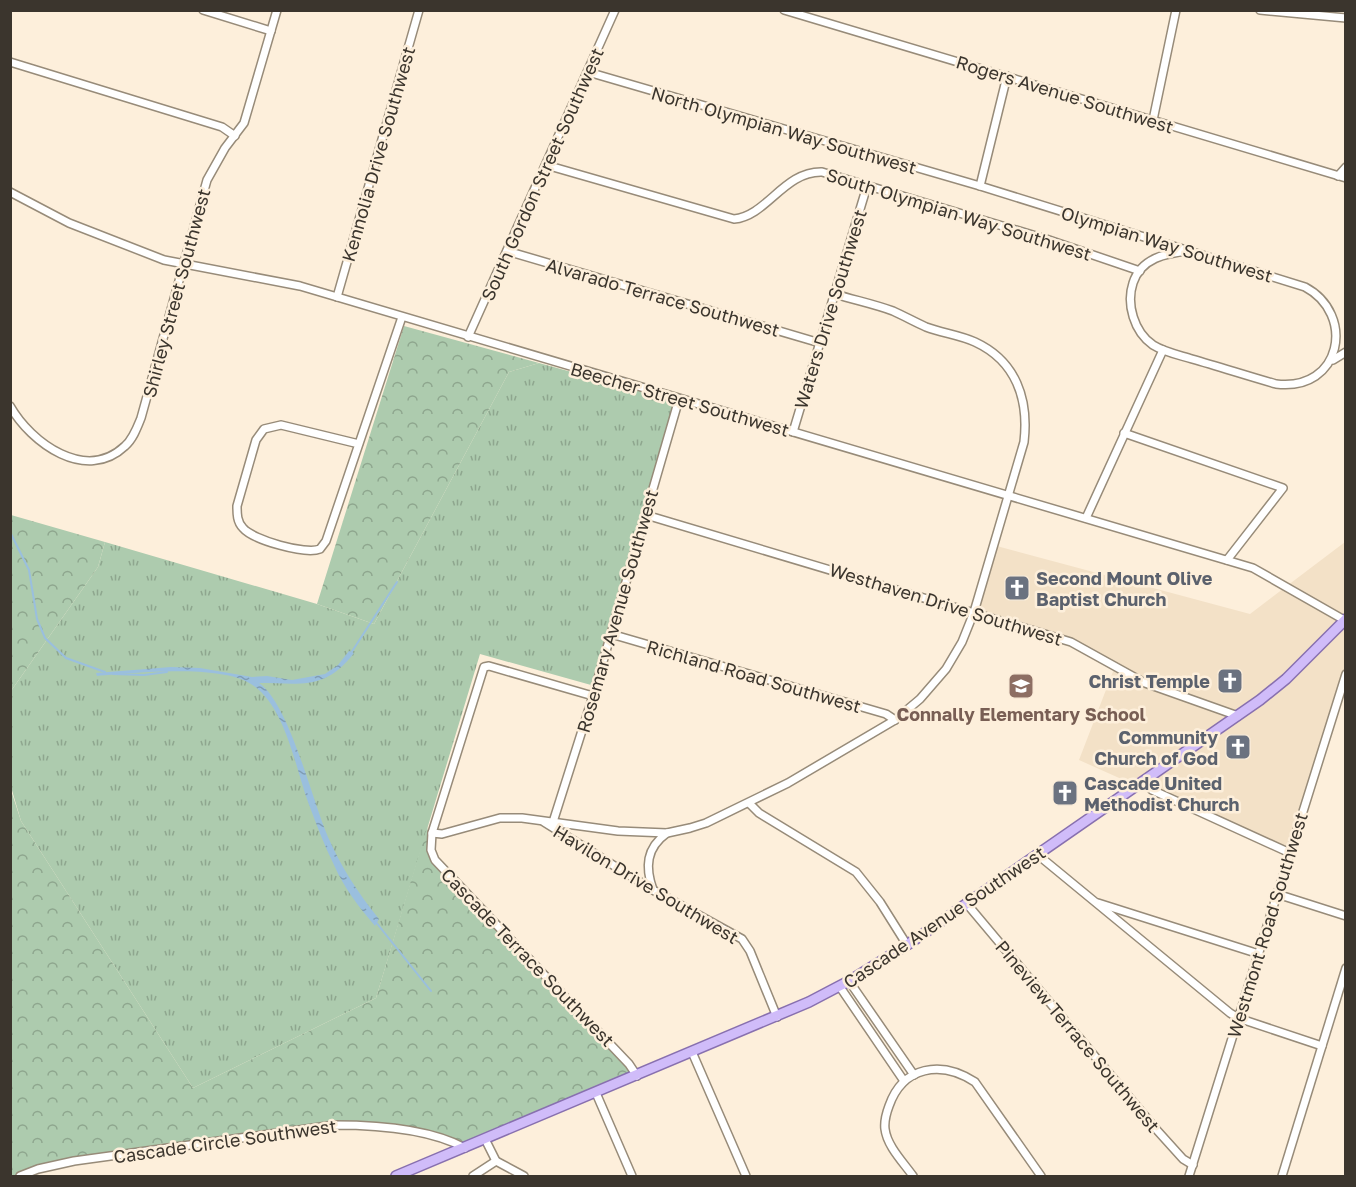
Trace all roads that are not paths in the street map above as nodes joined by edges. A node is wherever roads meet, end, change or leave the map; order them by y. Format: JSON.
{"nodes":[{"id":1,"x":203,"y":10,"type":"edge"},
{"id":2,"x":277,"y":10,"type":"edge"},
{"id":3,"x":419,"y":10,"type":"edge"},
{"id":4,"x":615,"y":10,"type":"edge"},
{"id":5,"x":784,"y":10,"type":"edge"},
{"id":6,"x":1176,"y":10,"type":"edge"},
{"id":7,"x":1260,"y":10,"type":"edge"},
{"id":8,"x":1346,"y":18,"type":"edge"},
{"id":9,"x":271,"y":31,"type":"junction"},
{"id":10,"x":10,"y":62,"type":"edge"},
{"id":11,"x":588,"y":72,"type":"junction"},
{"id":12,"x":1007,"y":76,"type":"junction"},
{"id":13,"x":1154,"y":120,"type":"junction"},
{"id":14,"x":235,"y":136,"type":"junction"},
{"id":15,"x":546,"y":165,"type":"junction"},
{"id":16,"x":1346,"y":167,"type":"edge"},
{"id":17,"x":1342,"y":177,"type":"edge"},
{"id":18,"x":867,"y":186,"type":"junction"},
{"id":19,"x":980,"y":186,"type":"junction"},
{"id":20,"x":10,"y":192,"type":"edge"},
{"id":21,"x":507,"y":251,"type":"junction"},
{"id":22,"x":1189,"y":251,"type":"junction"},
{"id":23,"x":184,"y":265,"type":"junction"},
{"id":24,"x":1140,"y":271,"type":"junction"},
{"id":25,"x":835,"y":294,"type":"junction"},
{"id":26,"x":337,"y":297,"type":"junction"},
{"id":27,"x":402,"y":317,"type":"junction"},
{"id":28,"x":1339,"y":323,"type":"junction"},
{"id":29,"x":1344,"y":330,"type":"dead end"},
{"id":30,"x":468,"y":337,"type":"junction"},
{"id":31,"x":820,"y":344,"type":"junction"},
{"id":32,"x":1163,"y":350,"type":"junction"},
{"id":33,"x":1346,"y":352,"type":"edge"},
{"id":34,"x":1333,"y":360,"type":"junction"},
{"id":35,"x":679,"y":399,"type":"junction"},
{"id":36,"x":10,"y":406,"type":"edge"},
{"id":37,"x":793,"y":432,"type":"junction"},
{"id":38,"x":1124,"y":433,"type":"junction"},
{"id":39,"x":359,"y":444,"type":"junction"},
{"id":40,"x":1009,"y":495,"type":"junction"},
{"id":41,"x":645,"y":515,"type":"junction"},
{"id":42,"x":1086,"y":518,"type":"junction"},
{"id":43,"x":1227,"y":560,"type":"junction"},
{"id":44,"x":974,"y":612,"type":"junction"},
{"id":45,"x":1345,"y":620,"type":"edge"},
{"id":46,"x":611,"y":634,"type":"junction"},
{"id":47,"x":1346,"y":674,"type":"edge"},
{"id":48,"x":593,"y":696,"type":"junction"},
{"id":49,"x":1238,"y":716,"type":"junction"},
{"id":50,"x":895,"y":720,"type":"junction"},
{"id":51,"x":1143,"y":781,"type":"junction"},
{"id":52,"x":749,"y":803,"type":"junction"},
{"id":53,"x":541,"y":820,"type":"junction"},
{"id":54,"x":553,"y":822,"type":"junction"},
{"id":55,"x":667,"y":832,"type":"junction"},
{"id":56,"x":432,"y":833,"type":"junction"},
{"id":57,"x":1290,"y":853,"type":"junction"},
{"id":58,"x":1038,"y":855,"type":"junction"},
{"id":59,"x":653,"y":890,"type":"junction"},
{"id":60,"x":1277,"y":894,"type":"junction"},
{"id":61,"x":1094,"y":901,"type":"junction"},
{"id":62,"x":967,"y":904,"type":"junction"},
{"id":63,"x":1346,"y":916,"type":"edge"},
{"id":64,"x":907,"y":945,"type":"junction"},
{"id":65,"x":1258,"y":954,"type":"junction"},
{"id":66,"x":1346,"y":969,"type":"edge"},
{"id":67,"x":849,"y":981,"type":"junction"},
{"id":68,"x":840,"y":987,"type":"junction"},
{"id":69,"x":777,"y":1017,"type":"junction"},
{"id":70,"x":1239,"y":1018,"type":"junction"},
{"id":71,"x":1322,"y":1046,"type":"junction"},
{"id":72,"x":692,"y":1052,"type":"junction"},
{"id":73,"x":914,"y":1075,"type":"junction"},
{"id":74,"x":637,"y":1076,"type":"junction"},
{"id":75,"x":904,"y":1082,"type":"junction"},
{"id":76,"x":596,"y":1093,"type":"junction"},
{"id":77,"x":485,"y":1139,"type":"junction"},
{"id":78,"x":465,"y":1148,"type":"junction"},
{"id":79,"x":496,"y":1161,"type":"junction"},
{"id":80,"x":1193,"y":1165,"type":"junction"},
{"id":81,"x":20,"y":1176,"type":"edge"},
{"id":82,"x":396,"y":1176,"type":"edge"},
{"id":83,"x":473,"y":1176,"type":"edge"},
{"id":84,"x":524,"y":1176,"type":"edge"},
{"id":85,"x":632,"y":1176,"type":"edge"},
{"id":86,"x":746,"y":1176,"type":"edge"},
{"id":87,"x":913,"y":1176,"type":"edge"},
{"id":88,"x":1041,"y":1176,"type":"edge"},
{"id":89,"x":1189,"y":1176,"type":"edge"},
{"id":90,"x":1282,"y":1176,"type":"edge"}],
"edges":[{"from":1,"to":9,"type":"street"},
{"from":2,"to":9,"type":"street","name":"Shirley Street Southwest"},
{"from":3,"to":26,"type":"street","name":"Kennolia Drive Southwest"},
{"from":4,"to":11,"type":"street","name":"South Gordon Street Southwest"},
{"from":5,"to":12,"type":"street","name":"Rogers Avenue Southwest"},
{"from":6,"to":13,"type":"street"},
{"from":7,"to":8,"type":"street"},
{"from":9,"to":14,"type":"street","name":"Shirley Street Southwest"},
{"from":10,"to":14,"type":"street"},
{"from":11,"to":15,"type":"street","name":"South Gordon Street Southwest"},
{"from":11,"to":19,"type":"street","name":"North Olympian Way Southwest"},
{"from":12,"to":13,"type":"street","name":"Rogers Avenue Southwest"},
{"from":12,"to":19,"type":"street"},
{"from":13,"to":17,"type":"street","name":"Rogers Avenue Southwest"},
{"from":14,"to":23,"type":"street","name":"Shirley Street Southwest"},
{"from":15,"to":18,"type":"street","name":"South Olympian Way Southwest"},
{"from":15,"to":21,"type":"street","name":"South Gordon Street Southwest"},
{"from":16,"to":17,"type":"street"},
{"from":18,"to":24,"type":"street","name":"South Olympian Way Southwest"},
{"from":18,"to":25,"type":"street","name":"Waters Drive Southwest"},
{"from":19,"to":22,"type":"street","name":"Olympian Way Southwest"},
{"from":20,"to":23,"type":"street","name":"Beecher Street Southwest"},
{"from":21,"to":30,"type":"street","name":"South Gordon Street Southwest"},
{"from":21,"to":31,"type":"street","name":"Alvarado Terrace Southwest"},
{"from":22,"to":24,"type":"street"},
{"from":22,"to":28,"type":"street","name":"Olympian Way Southwest"},
{"from":23,"to":26,"type":"street","name":"Beecher Street Southwest"},
{"from":23,"to":36,"type":"street","name":"Shirley Street Southwest"},
{"from":24,"to":32,"type":"street"},
{"from":25,"to":31,"type":"street","name":"Waters Drive Southwest"},
{"from":25,"to":40,"type":"street"},
{"from":26,"to":27,"type":"street","name":"Beecher Street Southwest"},
{"from":27,"to":30,"type":"street","name":"Beecher Street Southwest"},
{"from":27,"to":39,"type":"street"},
{"from":28,"to":29,"type":"street","name":"Olympian Way Southwest"},
{"from":28,"to":34,"type":"street"},
{"from":30,"to":35,"type":"street","name":"Beecher Street Southwest"},
{"from":31,"to":37,"type":"street","name":"Waters Drive Southwest"},
{"from":32,"to":34,"type":"street"},
{"from":32,"to":38,"type":"street"},
{"from":33,"to":34,"type":"street"},
{"from":35,"to":37,"type":"street","name":"Beecher Street Southwest"},
{"from":35,"to":41,"type":"street","name":"Rosemary Avenue Southwest"},
{"from":37,"to":40,"type":"street","name":"Beecher Street Southwest"},
{"from":38,"to":42,"type":"street"},
{"from":38,"to":43,"type":"street"},
{"from":39,"to":39,"type":"street"},
{"from":40,"to":42,"type":"street","name":"Beecher Street Southwest"},
{"from":40,"to":44,"type":"street"},
{"from":41,"to":44,"type":"street","name":"Westhaven Drive Southwest"},
{"from":41,"to":46,"type":"street","name":"Rosemary Avenue Southwest"},
{"from":42,"to":43,"type":"street","name":"Beecher Street Southwest"},
{"from":43,"to":45,"type":"street","name":"Beecher Street Southwest"},
{"from":44,"to":49,"type":"street","name":"Westhaven Drive Southwest"},
{"from":44,"to":50,"type":"street"},
{"from":45,"to":49,"type":"main road","name":"Cascade Avenue Southwest"},
{"from":46,"to":48,"type":"street","name":"Rosemary Avenue Southwest"},
{"from":46,"to":50,"type":"street","name":"Richland Road Southwest"},
{"from":47,"to":57,"type":"street","name":"Westmont Road Southwest"},
{"from":48,"to":54,"type":"street","name":"Rosemary Avenue Southwest"},
{"from":48,"to":56,"type":"street"},
{"from":49,"to":51,"type":"main road","name":"Cascade Avenue Southwest"},
{"from":50,"to":52,"type":"street"},
{"from":51,"to":57,"type":"street"},
{"from":51,"to":58,"type":"main road","name":"Cascade Avenue Southwest"},
{"from":52,"to":55,"type":"street"},
{"from":52,"to":64,"type":"street"},
{"from":53,"to":54,"type":"street"},
{"from":53,"to":56,"type":"street"},
{"from":53,"to":59,"type":"street","name":"Havilon Drive Southwest"},
{"from":54,"to":55,"type":"street"},
{"from":55,"to":59,"type":"street"},
{"from":56,"to":74,"type":"street","name":"Cascade Terrace Southwest"},
{"from":57,"to":60,"type":"street","name":"Westmont Road Southwest"},
{"from":58,"to":61,"type":"street"},
{"from":58,"to":62,"type":"main road","name":"Cascade Avenue Southwest"},
{"from":59,"to":69,"type":"street","name":"Havilon Drive Southwest"},
{"from":60,"to":63,"type":"street"},
{"from":60,"to":65,"type":"street","name":"Westmont Road Southwest"},
{"from":61,"to":65,"type":"street"},
{"from":61,"to":70,"type":"street"},
{"from":62,"to":64,"type":"main road","name":"Cascade Avenue Southwest"},
{"from":62,"to":80,"type":"street","name":"Pineview Terrace Southwest"},
{"from":64,"to":67,"type":"main road","name":"Cascade Avenue Southwest"},
{"from":65,"to":70,"type":"street","name":"Westmont Road Southwest"},
{"from":66,"to":71,"type":"street"},
{"from":67,"to":68,"type":"main road","name":"Cascade Avenue Southwest"},
{"from":67,"to":73,"type":"street"},
{"from":68,"to":69,"type":"main road","name":"Cascade Avenue Southwest"},
{"from":68,"to":75,"type":"street"},
{"from":69,"to":72,"type":"main road","name":"Cascade Avenue Southwest"},
{"from":70,"to":71,"type":"street"},
{"from":70,"to":80,"type":"street","name":"Westmont Road Southwest"},
{"from":71,"to":90,"type":"street"},
{"from":72,"to":74,"type":"main road","name":"Cascade Avenue Southwest"},
{"from":72,"to":86,"type":"street"},
{"from":73,"to":75,"type":"street"},
{"from":73,"to":88,"type":"street"},
{"from":74,"to":76,"type":"main road","name":"Cascade Avenue Southwest"},
{"from":75,"to":87,"type":"street"},
{"from":76,"to":77,"type":"main road","name":"Cascade Avenue Southwest"},
{"from":76,"to":85,"type":"street"},
{"from":77,"to":78,"type":"main road","name":"Cascade Avenue Southwest"},
{"from":77,"to":79,"type":"street"},
{"from":78,"to":81,"type":"street","name":"Cascade Circle Southwest"},
{"from":78,"to":82,"type":"main road","name":"Cascade Avenue Southwest"},
{"from":79,"to":83,"type":"street"},
{"from":79,"to":84,"type":"street"},
{"from":80,"to":89,"type":"street","name":"Westmont Road Southwest"}]}
